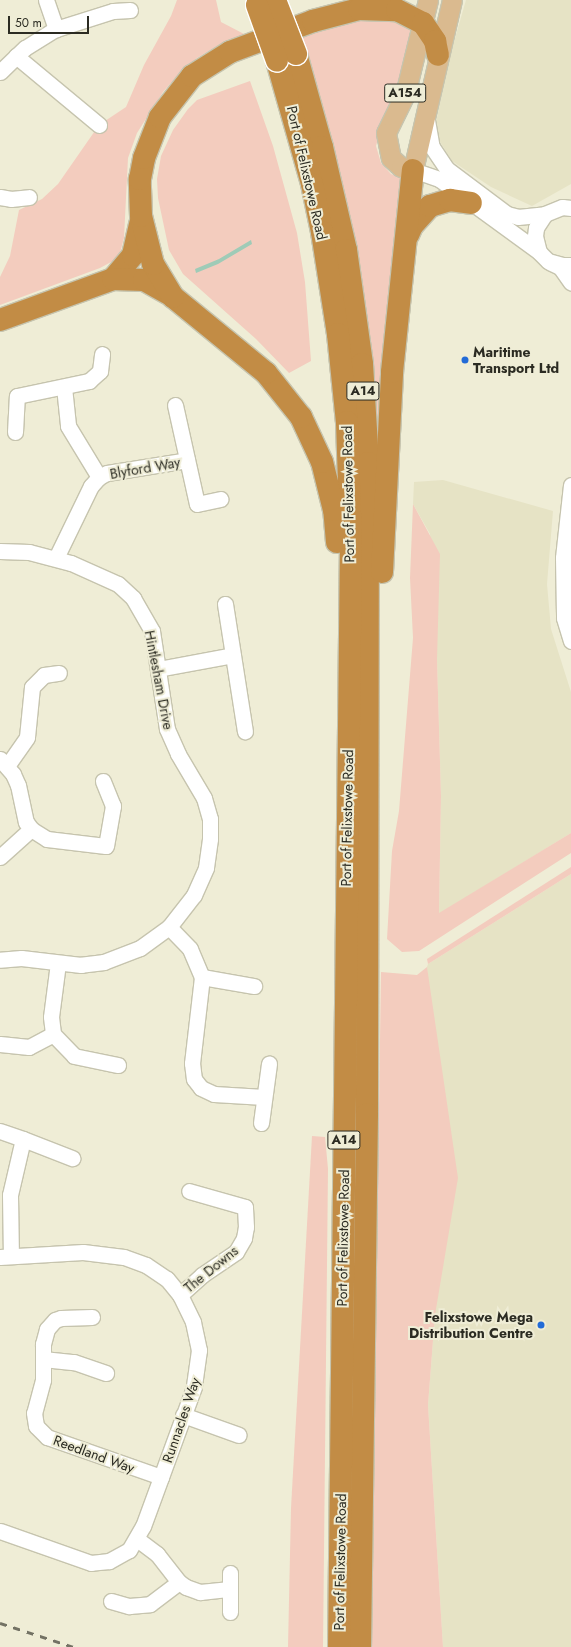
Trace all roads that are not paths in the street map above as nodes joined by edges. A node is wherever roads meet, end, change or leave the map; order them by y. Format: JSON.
{"nodes":[{"id":1,"x":46,"y":0,"type":"edge"},
{"id":2,"x":358,"y":0,"type":"edge"},
{"id":3,"x":428,"y":0,"type":"edge"},
{"id":4,"x":452,"y":0,"type":"edge"},
{"id":5,"x":262,"y":2,"type":"edge"},
{"id":6,"x":130,"y":10,"type":"dead end"},
{"id":7,"x":313,"y":21,"type":"junction"},
{"id":8,"x":423,"y":23,"type":"junction"},
{"id":9,"x":56,"y":29,"type":"junction"},
{"id":10,"x":438,"y":54,"type":"junction"},
{"id":11,"x":16,"y":56,"type":"junction"},
{"id":12,"x":286,"y":57,"type":"junction"},
{"id":13,"x":0,"y":72,"type":"edge"},
{"id":14,"x":426,"y":115,"type":"junction"},
{"id":15,"x":99,"y":125,"type":"dead end"},
{"id":16,"x":413,"y":170,"type":"junction"},
{"id":17,"x":0,"y":197,"type":"edge"},
{"id":18,"x":29,"y":197,"type":"dead end"},
{"id":19,"x":571,"y":199,"type":"edge"},
{"id":20,"x":470,"y":203,"type":"junction"},
{"id":21,"x":571,"y":208,"type":"edge"},
{"id":22,"x":549,"y":212,"type":"junction"},
{"id":23,"x":140,"y":216,"type":"junction"},
{"id":24,"x":406,"y":240,"type":"junction"},
{"id":25,"x":544,"y":256,"type":"junction"},
{"id":26,"x":571,"y":265,"type":"edge"},
{"id":27,"x":113,"y":279,"type":"junction"},
{"id":28,"x":571,"y":283,"type":"edge"},
{"id":29,"x":173,"y":297,"type":"junction"},
{"id":30,"x":1,"y":318,"type":"edge"},
{"id":31,"x":102,"y":354,"type":"dead end"},
{"id":32,"x":64,"y":387,"type":"junction"},
{"id":33,"x":175,"y":405,"type":"dead end"},
{"id":34,"x":15,"y":432,"type":"dead end"},
{"id":35,"x":187,"y":460,"type":"junction"},
{"id":36,"x":99,"y":477,"type":"junction"},
{"id":37,"x":571,"y":484,"type":"edge"},
{"id":38,"x":220,"y":498,"type":"dead end"},
{"id":39,"x":0,"y":551,"type":"edge"},
{"id":40,"x":56,"y":558,"type":"junction"},
{"id":41,"x":225,"y":604,"type":"dead end"},
{"id":42,"x":349,"y":632,"type":"junction"},
{"id":43,"x":571,"y":641,"type":"edge"},
{"id":44,"x":234,"y":655,"type":"junction"},
{"id":45,"x":158,"y":669,"type":"junction"},
{"id":46,"x":59,"y":673,"type":"dead end"},
{"id":47,"x":245,"y":731,"type":"dead end"},
{"id":48,"x":369,"y":736,"type":"junction"},
{"id":49,"x":4,"y":763,"type":"edge"},
{"id":50,"x":103,"y":781,"type":"dead end"},
{"id":51,"x":31,"y":829,"type":"junction"},
{"id":52,"x":0,"y":857,"type":"edge"},
{"id":53,"x":169,"y":927,"type":"junction"},
{"id":54,"x":0,"y":960,"type":"edge"},
{"id":55,"x":58,"y":963,"type":"junction"},
{"id":56,"x":202,"y":977,"type":"junction"},
{"id":57,"x":254,"y":986,"type":"dead end"},
{"id":58,"x":53,"y":1034,"type":"junction"},
{"id":59,"x":0,"y":1044,"type":"edge"},
{"id":60,"x":269,"y":1064,"type":"dead end"},
{"id":61,"x":118,"y":1065,"type":"dead end"},
{"id":62,"x":264,"y":1097,"type":"junction"},
{"id":63,"x":261,"y":1123,"type":"dead end"},
{"id":64,"x":0,"y":1130,"type":"edge"},
{"id":65,"x":23,"y":1139,"type":"junction"},
{"id":66,"x":72,"y":1158,"type":"dead end"},
{"id":67,"x":189,"y":1191,"type":"dead end"},
{"id":68,"x":5,"y":1256,"type":"edge"},
{"id":69,"x":180,"y":1294,"type":"junction"},
{"id":70,"x":92,"y":1317,"type":"dead end"},
{"id":71,"x":43,"y":1359,"type":"junction"},
{"id":72,"x":106,"y":1373,"type":"dead end"},
{"id":73,"x":183,"y":1415,"type":"junction"},
{"id":74,"x":239,"y":1434,"type":"dead end"},
{"id":75,"x":161,"y":1477,"type":"junction"},
{"id":76,"x":1,"y":1535,"type":"edge"},
{"id":77,"x":137,"y":1539,"type":"junction"},
{"id":78,"x":230,"y":1573,"type":"dead end"},
{"id":79,"x":179,"y":1582,"type":"junction"},
{"id":80,"x":230,"y":1589,"type":"junction"},
{"id":81,"x":110,"y":1600,"type":"dead end"},
{"id":82,"x":230,"y":1612,"type":"dead end"},
{"id":83,"x":339,"y":1647,"type":"edge"},
{"id":84,"x":360,"y":1647,"type":"edge"}],
"edges":[{"from":1,"to":9,"type":"street"},
{"from":2,"to":7,"type":"highway"},
{"from":3,"to":8,"type":"main road","number":"A154"},
{"from":4,"to":10,"type":"main road","number":"A154"},
{"from":5,"to":12,"type":"highway","name":"Port of Felixstowe Road","number":"A14","bridge":true},
{"from":6,"to":9,"type":"street"},
{"from":7,"to":8,"type":"highway"},
{"from":7,"to":23,"type":"highway"},
{"from":8,"to":10,"type":"highway"},
{"from":8,"to":16,"type":"main road","number":"A154"},
{"from":9,"to":11,"type":"street"},
{"from":10,"to":14,"type":"main road","number":"A154"},
{"from":11,"to":13,"type":"street"},
{"from":11,"to":15,"type":"street"},
{"from":12,"to":42,"type":"highway","name":"Port of Felixstowe Road","number":"A14"},
{"from":12,"to":48,"type":"highway","name":"Port of Felixstowe Road","number":"A14"},
{"from":14,"to":16,"type":"main road","number":"A154"},
{"from":14,"to":22,"type":"street"},
{"from":16,"to":20,"type":"street"},
{"from":16,"to":24,"type":"highway"},
{"from":17,"to":18,"type":"street"},
{"from":19,"to":22,"type":"street"},
{"from":20,"to":24,"type":"highway"},
{"from":20,"to":25,"type":"street"},
{"from":21,"to":22,"type":"street"},
{"from":22,"to":25,"type":"street"},
{"from":23,"to":27,"type":"highway"},
{"from":23,"to":29,"type":"highway"},
{"from":24,"to":48,"type":"highway"},
{"from":25,"to":26,"type":"street"},
{"from":25,"to":28,"type":"street"},
{"from":27,"to":29,"type":"highway"},
{"from":27,"to":30,"type":"highway"},
{"from":29,"to":42,"type":"highway"},
{"from":31,"to":32,"type":"street"},
{"from":32,"to":34,"type":"street"},
{"from":32,"to":36,"type":"street"},
{"from":33,"to":35,"type":"street","name":"Blyford Way"},
{"from":35,"to":36,"type":"street","name":"Blyford Way"},
{"from":35,"to":38,"type":"street","name":"Blyford Way"},
{"from":36,"to":40,"type":"street","name":"Blyford Way"},
{"from":37,"to":43,"type":"street"},
{"from":39,"to":40,"type":"street","name":"Hintlesham Drive"},
{"from":40,"to":45,"type":"street","name":"Hintlesham Drive"},
{"from":41,"to":44,"type":"street"},
{"from":42,"to":83,"type":"highway","name":"Port of Felixstowe Road","number":"A14"},
{"from":44,"to":45,"type":"street"},
{"from":44,"to":47,"type":"street"},
{"from":45,"to":53,"type":"street","name":"Hintlesham Drive"},
{"from":46,"to":49,"type":"street"},
{"from":48,"to":84,"type":"highway","name":"Port of Felixstowe Road","number":"A14"},
{"from":49,"to":51,"type":"street"},
{"from":50,"to":51,"type":"street"},
{"from":51,"to":52,"type":"street"},
{"from":53,"to":55,"type":"street","name":"Hintlesham Drive"},
{"from":53,"to":56,"type":"street"},
{"from":54,"to":55,"type":"street","name":"Hintlesham Drive"},
{"from":55,"to":58,"type":"street"},
{"from":56,"to":57,"type":"street"},
{"from":56,"to":62,"type":"street"},
{"from":58,"to":59,"type":"street"},
{"from":58,"to":61,"type":"street"},
{"from":60,"to":62,"type":"street"},
{"from":62,"to":63,"type":"street"},
{"from":64,"to":65,"type":"street"},
{"from":65,"to":66,"type":"street"},
{"from":65,"to":68,"type":"street"},
{"from":67,"to":69,"type":"street","name":"The Downs"},
{"from":68,"to":69,"type":"street","name":"Runnacles Way"},
{"from":69,"to":73,"type":"street","name":"Runnacles Way"},
{"from":70,"to":71,"type":"street","name":"Reedland Way"},
{"from":71,"to":72,"type":"street"},
{"from":71,"to":75,"type":"street","name":"Reedland Way"},
{"from":73,"to":74,"type":"street"},
{"from":73,"to":75,"type":"street","name":"Runnacles Way"},
{"from":75,"to":77,"type":"street","name":"Runnacles Way"},
{"from":76,"to":77,"type":"street","name":"Runnacles Way"},
{"from":77,"to":79,"type":"street"},
{"from":78,"to":80,"type":"street"},
{"from":79,"to":80,"type":"street"},
{"from":79,"to":81,"type":"street"},
{"from":80,"to":82,"type":"street"}]}
